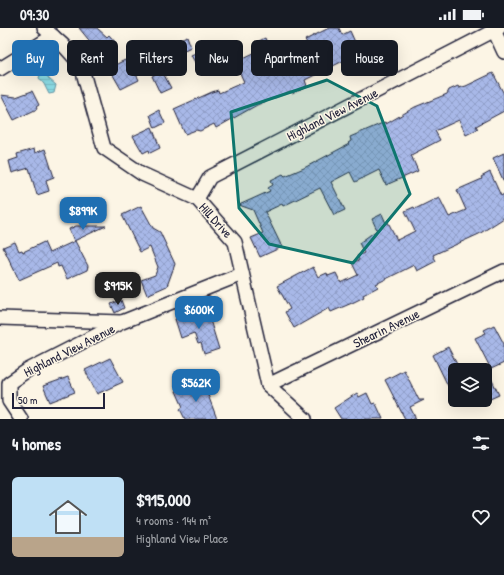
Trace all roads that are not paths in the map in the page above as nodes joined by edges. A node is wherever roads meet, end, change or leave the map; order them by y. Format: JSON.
{"nodes":[{"id":1,"x":495,"y":29,"type":"edge"},
{"id":2,"x":48,"y":32,"type":"edge"},
{"id":3,"x":504,"y":52,"type":"edge"},
{"id":4,"x":0,"y":69,"type":"edge"},
{"id":5,"x":196,"y":199,"type":"junction"},
{"id":6,"x":504,"y":271,"type":"edge"},
{"id":7,"x":242,"y":274,"type":"junction"},
{"id":8,"x":0,"y":318,"type":"edge"},
{"id":9,"x":122,"y":322,"type":"junction"},
{"id":10,"x":268,"y":385,"type":"junction"},
{"id":11,"x":21,"y":419,"type":"edge"},
{"id":12,"x":304,"y":419,"type":"edge"}],
"edges":[{"from":1,"to":3,"type":"street"},
{"from":1,"to":5,"type":"street","name":"Highland View Avenue"},
{"from":2,"to":4,"type":"street"},
{"from":2,"to":5,"type":"street","name":"Hill Drive"},
{"from":5,"to":7,"type":"street","name":"Hill Drive"},
{"from":6,"to":10,"type":"street","name":"Shearin Avenue"},
{"from":7,"to":9,"type":"street","name":"Highland View Avenue"},
{"from":7,"to":10,"type":"street","name":"Hill Drive"},
{"from":8,"to":9,"type":"street"},
{"from":9,"to":11,"type":"street","name":"Highland View Avenue"},
{"from":10,"to":12,"type":"street"}]}
